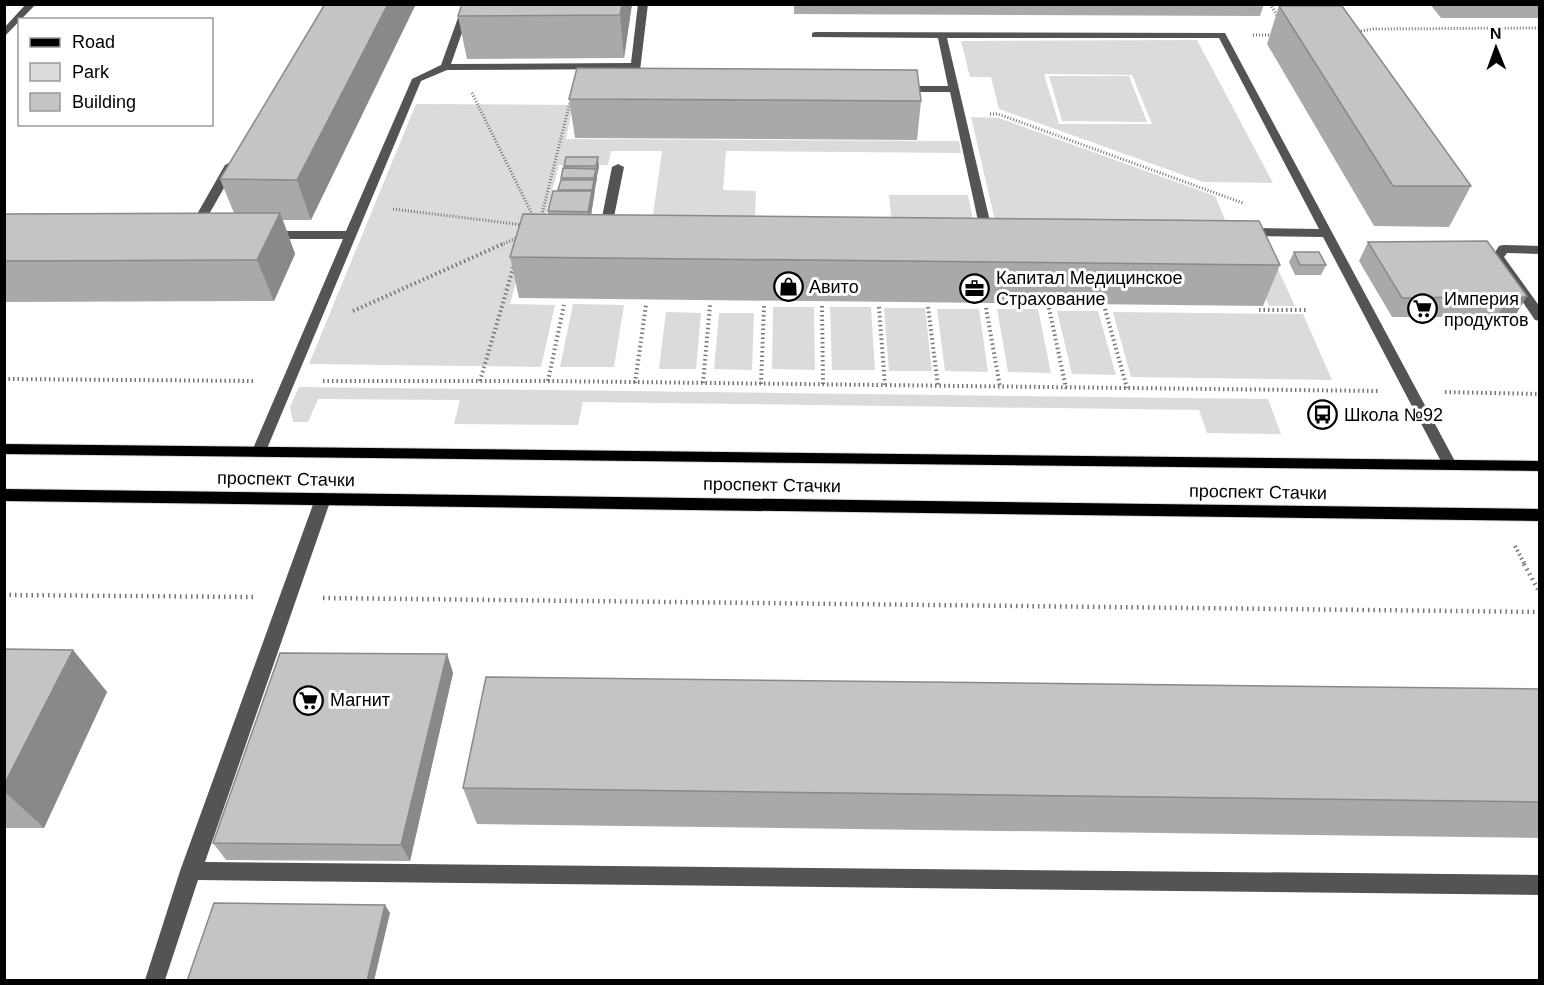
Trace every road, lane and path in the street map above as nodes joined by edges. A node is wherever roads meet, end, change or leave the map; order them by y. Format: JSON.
{"nodes":[{"id":1,"x":32,"y":4,"type":"edge"},
{"id":2,"x":468,"y":4,"type":"edge"},
{"id":3,"x":643,"y":4,"type":"edge"},
{"id":4,"x":1270,"y":4,"type":"edge"},
{"id":5,"x":19,"y":18,"type":"edge"},
{"id":6,"x":18,"y":19,"type":"edge"},
{"id":7,"x":1283,"y":25,"type":"edge"},
{"id":8,"x":1539,"y":28,"type":"edge"},
{"id":9,"x":1351,"y":32,"type":"edge"},
{"id":10,"x":4,"y":34,"type":"edge"},
{"id":11,"x":815,"y":35,"type":"dead end"},
{"id":12,"x":942,"y":35,"type":"junction"},
{"id":13,"x":1222,"y":35,"type":"junction"},
{"id":14,"x":1278,"y":35,"type":"dead end"},
{"id":15,"x":635,"y":66,"type":"junction"},
{"id":16,"x":445,"y":67,"type":"junction"},
{"id":17,"x":459,"y":67,"type":"junction"},
{"id":18,"x":632,"y":87,"type":"junction"},
{"id":19,"x":644,"y":87,"type":"edge"},
{"id":20,"x":894,"y":89,"type":"edge"},
{"id":21,"x":954,"y":89,"type":"junction"},
{"id":22,"x":960,"y":114,"type":"junction"},
{"id":23,"x":237,"y":155,"type":"edge"},
{"id":24,"x":618,"y":167,"type":"dead end"},
{"id":25,"x":363,"y":205,"type":"junction"},
{"id":26,"x":527,"y":226,"type":"edge"},
{"id":27,"x":591,"y":227,"type":"edge"},
{"id":28,"x":1003,"y":231,"type":"edge"},
{"id":29,"x":1234,"y":232,"type":"edge"},
{"id":30,"x":1270,"y":233,"type":"junction"},
{"id":31,"x":1326,"y":233,"type":"junction"},
{"id":32,"x":191,"y":235,"type":"edge"},
{"id":33,"x":259,"y":235,"type":"edge"},
{"id":34,"x":351,"y":235,"type":"junction"},
{"id":35,"x":519,"y":246,"type":"edge"},
{"id":36,"x":1539,"y":250,"type":"edge"},
{"id":37,"x":516,"y":258,"type":"edge"},
{"id":38,"x":564,"y":304,"type":"dead end"},
{"id":39,"x":646,"y":305,"type":"dead end"},
{"id":40,"x":710,"y":305,"type":"edge"},
{"id":41,"x":764,"y":306,"type":"dead end"},
{"id":42,"x":822,"y":306,"type":"edge"},
{"id":43,"x":879,"y":307,"type":"edge"},
{"id":44,"x":928,"y":307,"type":"edge"},
{"id":45,"x":986,"y":308,"type":"edge"},
{"id":46,"x":1048,"y":308,"type":"edge"},
{"id":47,"x":1105,"y":309,"type":"edge"},
{"id":48,"x":1259,"y":309,"type":"edge"},
{"id":49,"x":1305,"y":310,"type":"dead end"},
{"id":50,"x":1539,"y":317,"type":"edge"},
{"id":51,"x":308,"y":331,"type":"junction"},
{"id":52,"x":4,"y":379,"type":"edge"},
{"id":53,"x":288,"y":381,"type":"junction"},
{"id":54,"x":480,"y":381,"type":"junction"},
{"id":55,"x":548,"y":381,"type":"junction"},
{"id":56,"x":635,"y":383,"type":"junction"},
{"id":57,"x":703,"y":383,"type":"junction"},
{"id":58,"x":761,"y":384,"type":"junction"},
{"id":59,"x":824,"y":385,"type":"junction"},
{"id":60,"x":885,"y":386,"type":"junction"},
{"id":61,"x":938,"y":386,"type":"junction"},
{"id":62,"x":1000,"y":387,"type":"junction"},
{"id":63,"x":1066,"y":388,"type":"junction"},
{"id":64,"x":1127,"y":388,"type":"junction"},
{"id":65,"x":1411,"y":391,"type":"junction"},
{"id":66,"x":1539,"y":394,"type":"edge"},
{"id":67,"x":4,"y":449,"type":"edge"},
{"id":68,"x":259,"y":451,"type":"junction"},
{"id":69,"x":1450,"y":465,"type":"junction"},
{"id":70,"x":1539,"y":466,"type":"edge"},
{"id":71,"x":4,"y":495,"type":"edge"},
{"id":72,"x":323,"y":499,"type":"junction"},
{"id":73,"x":1539,"y":515,"type":"edge"},
{"id":74,"x":4,"y":595,"type":"edge"},
{"id":75,"x":290,"y":598,"type":"junction"},
{"id":76,"x":1539,"y":612,"type":"edge"},
{"id":77,"x":190,"y":871,"type":"junction"},
{"id":78,"x":1539,"y":885,"type":"edge"},
{"id":79,"x":155,"y":981,"type":"edge"}],
"edges":[{"from":1,"to":5,"type":"lane"},
{"from":2,"to":16,"type":"lane"},
{"from":3,"to":15,"type":"lane"},
{"from":4,"to":7,"type":"path"},
{"from":6,"to":10,"type":"lane"},
{"from":8,"to":9,"type":"path"},
{"from":11,"to":12,"type":"lane"},
{"from":12,"to":13,"type":"lane"},
{"from":12,"to":21,"type":"lane"},
{"from":13,"to":14,"type":"path"},
{"from":13,"to":31,"type":"lane"},
{"from":15,"to":17,"type":"lane"},
{"from":15,"to":18,"type":"lane"},
{"from":16,"to":17,"type":"lane"},
{"from":16,"to":25,"type":"lane"},
{"from":17,"to":18,"type":"path"},
{"from":18,"to":19,"type":"lane"},
{"from":20,"to":21,"type":"lane"},
{"from":21,"to":22,"type":"lane"},
{"from":22,"to":28,"type":"lane"},
{"from":22,"to":30,"type":"path"},
{"from":23,"to":32,"type":"lane"},
{"from":24,"to":27,"type":"lane"},
{"from":25,"to":26,"type":"path"},
{"from":25,"to":34,"type":"lane"},
{"from":29,"to":30,"type":"lane"},
{"from":30,"to":31,"type":"lane"},
{"from":31,"to":65,"type":"lane"},
{"from":33,"to":34,"type":"lane"},
{"from":34,"to":51,"type":"lane"},
{"from":35,"to":51,"type":"path"},
{"from":36,"to":50,"type":"lane"},
{"from":37,"to":54,"type":"path"},
{"from":38,"to":55,"type":"path"},
{"from":39,"to":56,"type":"path"},
{"from":40,"to":57,"type":"path"},
{"from":41,"to":58,"type":"path"},
{"from":42,"to":59,"type":"path"},
{"from":43,"to":60,"type":"path"},
{"from":44,"to":61,"type":"path"},
{"from":45,"to":62,"type":"path"},
{"from":46,"to":63,"type":"path"},
{"from":47,"to":64,"type":"path"},
{"from":48,"to":49,"type":"path"},
{"from":51,"to":53,"type":"lane"},
{"from":52,"to":53,"type":"path"},
{"from":53,"to":54,"type":"path"},
{"from":53,"to":68,"type":"lane"},
{"from":54,"to":55,"type":"path"},
{"from":55,"to":56,"type":"path"},
{"from":56,"to":57,"type":"path"},
{"from":57,"to":58,"type":"path"},
{"from":58,"to":59,"type":"path"},
{"from":59,"to":60,"type":"path"},
{"from":60,"to":61,"type":"path"},
{"from":61,"to":62,"type":"path"},
{"from":62,"to":63,"type":"path"},
{"from":63,"to":64,"type":"path"},
{"from":64,"to":65,"type":"path"},
{"from":65,"to":66,"type":"path"},
{"from":65,"to":69,"type":"lane"},
{"from":67,"to":68,"type":"main road","name":"проспект Стачки"},
{"from":68,"to":69,"type":"main road","name":"проспект Стачки"},
{"from":69,"to":70,"type":"main road","name":"проспект Стачки"},
{"from":71,"to":72,"type":"main road","name":"проспект Стачки"},
{"from":72,"to":73,"type":"main road","name":"проспект Стачки"},
{"from":72,"to":75,"type":"lane"},
{"from":74,"to":75,"type":"path"},
{"from":75,"to":76,"type":"path"},
{"from":75,"to":77,"type":"lane"},
{"from":77,"to":78,"type":"lane"},
{"from":77,"to":79,"type":"lane"}]}
